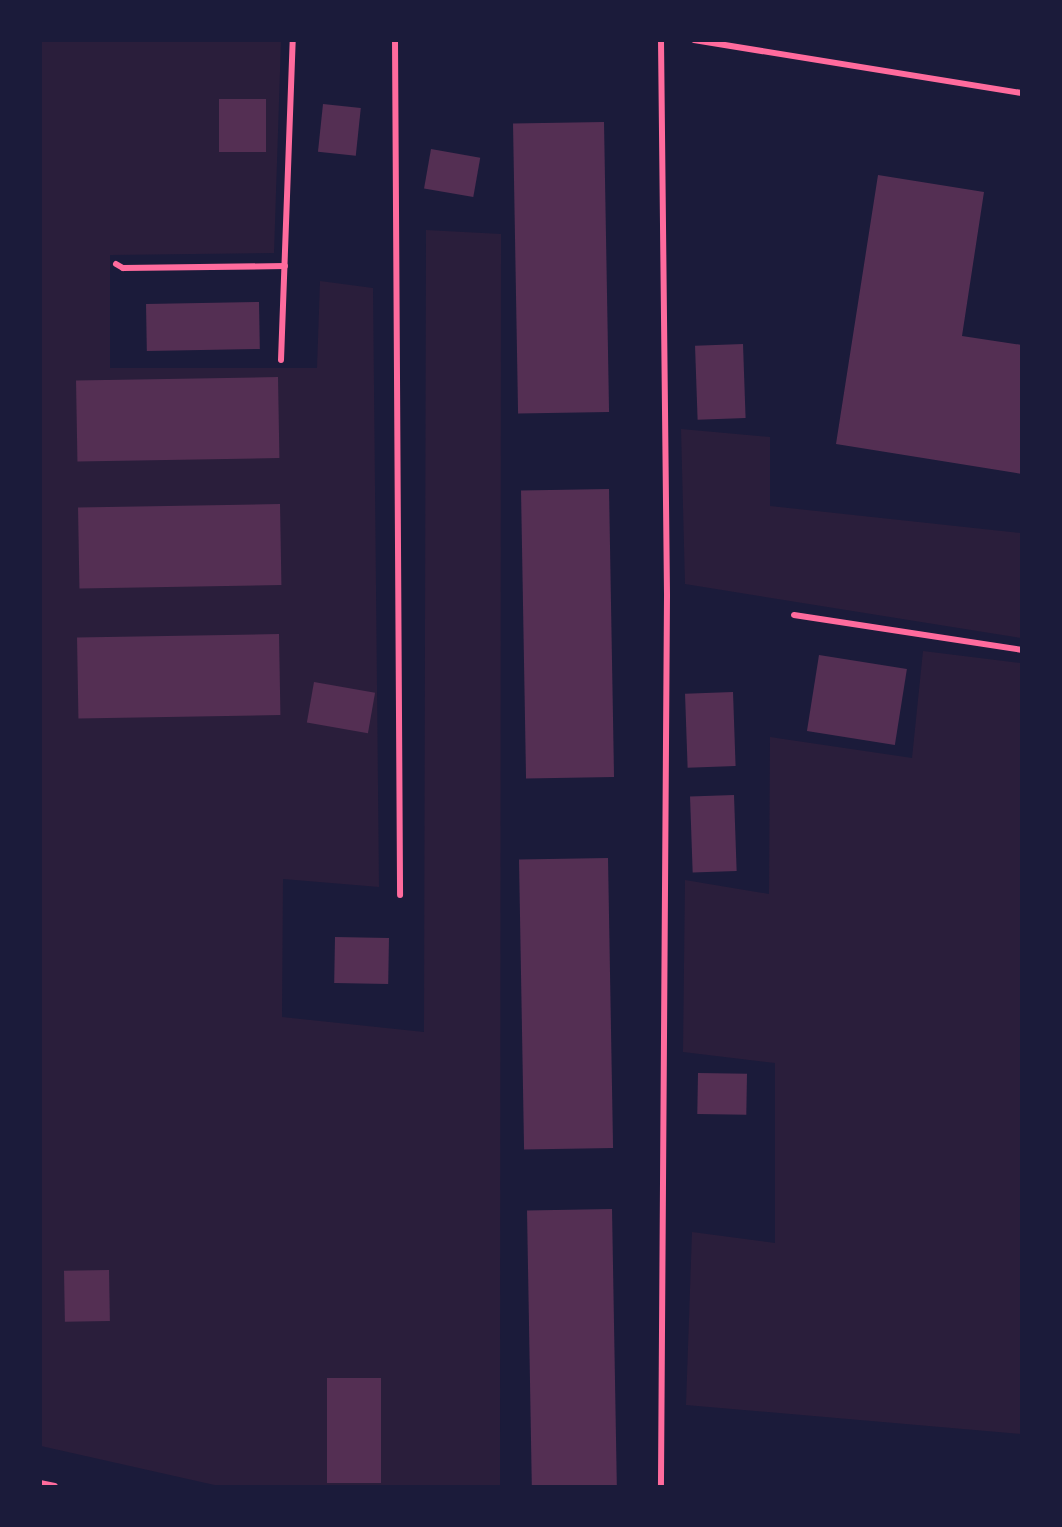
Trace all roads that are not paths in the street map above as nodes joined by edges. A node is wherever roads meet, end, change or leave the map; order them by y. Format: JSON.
{"nodes":[{"id":1,"x":293,"y":40,"type":"edge"},
{"id":2,"x":395,"y":40,"type":"edge"},
{"id":3,"x":661,"y":40,"type":"edge"},
{"id":4,"x":694,"y":40,"type":"edge"},
{"id":5,"x":1022,"y":93,"type":"edge"},
{"id":6,"x":116,"y":264,"type":"dead end"},
{"id":7,"x":285,"y":266,"type":"junction"},
{"id":8,"x":282,"y":360,"type":"dead end"},
{"id":9,"x":794,"y":615,"type":"dead end"},
{"id":10,"x":1022,"y":650,"type":"edge"},
{"id":11,"x":400,"y":895,"type":"dead end"},
{"id":12,"x":40,"y":1483,"type":"edge"},
{"id":13,"x":55,"y":1486,"type":"edge"},
{"id":14,"x":661,"y":1486,"type":"edge"}],
"edges":[{"from":1,"to":7,"type":"street"},
{"from":2,"to":11,"type":"street"},
{"from":3,"to":14,"type":"street"},
{"from":4,"to":5,"type":"street"},
{"from":6,"to":7,"type":"street"},
{"from":7,"to":8,"type":"street"},
{"from":9,"to":10,"type":"street"},
{"from":12,"to":13,"type":"street"}]}
